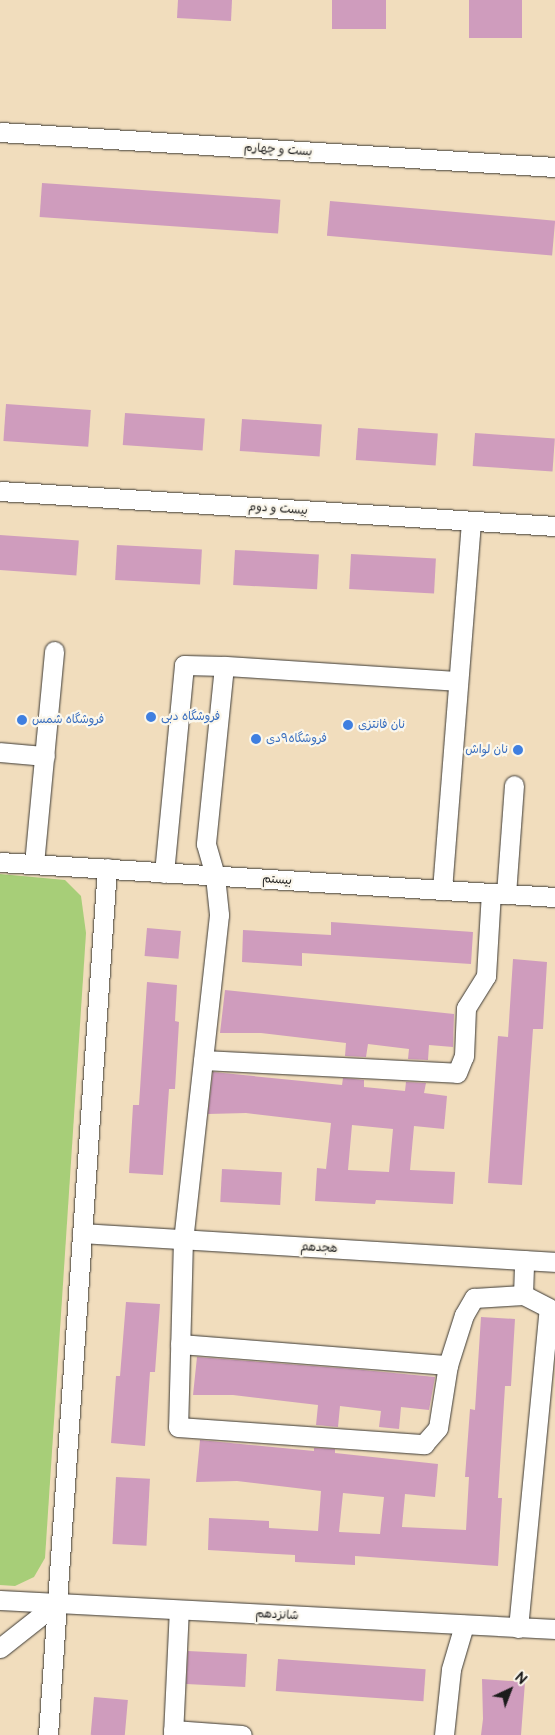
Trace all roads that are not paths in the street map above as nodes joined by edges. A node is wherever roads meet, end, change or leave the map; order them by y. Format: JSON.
{"nodes":[{"id":1,"x":0,"y":132,"type":"edge"},
{"id":2,"x":555,"y":167,"type":"edge"},
{"id":3,"x":0,"y":491,"type":"edge"},
{"id":4,"x":471,"y":521,"type":"junction"},
{"id":5,"x":555,"y":526,"type":"edge"},
{"id":6,"x":54,"y":651,"type":"dead end"},
{"id":7,"x":224,"y":666,"type":"junction"},
{"id":8,"x":458,"y":681,"type":"junction"},
{"id":9,"x":0,"y":752,"type":"edge"},
{"id":10,"x":45,"y":756,"type":"junction"},
{"id":11,"x":514,"y":785,"type":"dead end"},
{"id":12,"x":0,"y":862,"type":"edge"},
{"id":13,"x":34,"y":864,"type":"junction"},
{"id":14,"x":107,"y":868,"type":"junction"},
{"id":15,"x":164,"y":873,"type":"junction"},
{"id":16,"x":215,"y":876,"type":"junction"},
{"id":17,"x":442,"y":890,"type":"junction"},
{"id":18,"x":499,"y":894,"type":"junction"},
{"id":19,"x":555,"y":897,"type":"edge"},
{"id":20,"x":203,"y":1060,"type":"junction"},
{"id":21,"x":82,"y":1233,"type":"junction"},
{"id":22,"x":183,"y":1239,"type":"junction"},
{"id":23,"x":524,"y":1260,"type":"junction"},
{"id":24,"x":555,"y":1262,"type":"edge"},
{"id":25,"x":523,"y":1295,"type":"junction"},
{"id":26,"x":180,"y":1344,"type":"junction"},
{"id":27,"x":448,"y":1365,"type":"junction"},
{"id":28,"x":0,"y":1600,"type":"edge"},
{"id":29,"x":57,"y":1603,"type":"junction"},
{"id":30,"x":179,"y":1610,"type":"junction"},
{"id":31,"x":464,"y":1625,"type":"junction"},
{"id":32,"x":518,"y":1628,"type":"junction"},
{"id":33,"x":555,"y":1630,"type":"edge"},
{"id":34,"x":0,"y":1648,"type":"edge"},
{"id":35,"x":173,"y":1732,"type":"edge"},
{"id":36,"x":48,"y":1735,"type":"edge"},
{"id":37,"x":242,"y":1735,"type":"edge"},
{"id":38,"x":444,"y":1735,"type":"edge"}],
"edges":[{"from":1,"to":2,"type":"street","name":"بست و چهارم"},
{"from":3,"to":4,"type":"street","name":"بیست و دوم"},
{"from":4,"to":5,"type":"street","name":"بیست و دوم"},
{"from":4,"to":8,"type":"street"},
{"from":6,"to":10,"type":"street"},
{"from":7,"to":8,"type":"street"},
{"from":7,"to":15,"type":"street"},
{"from":7,"to":16,"type":"street"},
{"from":8,"to":17,"type":"street"},
{"from":9,"to":10,"type":"street"},
{"from":10,"to":13,"type":"street"},
{"from":11,"to":18,"type":"street"},
{"from":12,"to":13,"type":"street","name":"بیستم"},
{"from":13,"to":14,"type":"street","name":"بیستم"},
{"from":14,"to":15,"type":"street","name":"بیستم"},
{"from":14,"to":21,"type":"street"},
{"from":15,"to":16,"type":"street","name":"بیستم"},
{"from":16,"to":17,"type":"street","name":"بیستم"},
{"from":16,"to":20,"type":"street"},
{"from":17,"to":18,"type":"street","name":"بیستم"},
{"from":18,"to":19,"type":"street","name":"بیستم"},
{"from":18,"to":20,"type":"street"},
{"from":20,"to":22,"type":"street"},
{"from":21,"to":22,"type":"street","name":"هجدهم"},
{"from":21,"to":29,"type":"street"},
{"from":22,"to":23,"type":"street","name":"هجدهم"},
{"from":22,"to":26,"type":"street"},
{"from":23,"to":24,"type":"street","name":"هجدهم"},
{"from":23,"to":25,"type":"street"},
{"from":25,"to":27,"type":"street"},
{"from":25,"to":32,"type":"street"},
{"from":26,"to":27,"type":"street"},
{"from":26,"to":27,"type":"street"},
{"from":28,"to":29,"type":"street","name":"شانزدهم"},
{"from":29,"to":30,"type":"street","name":"شانزدهم"},
{"from":29,"to":34,"type":"street"},
{"from":29,"to":36,"type":"street"},
{"from":30,"to":31,"type":"street","name":"شانزدهم"},
{"from":30,"to":35,"type":"street"},
{"from":31,"to":32,"type":"street","name":"شانزدهم"},
{"from":31,"to":38,"type":"street"},
{"from":32,"to":33,"type":"street","name":"شانزدهم"},
{"from":35,"to":37,"type":"street"}]}
